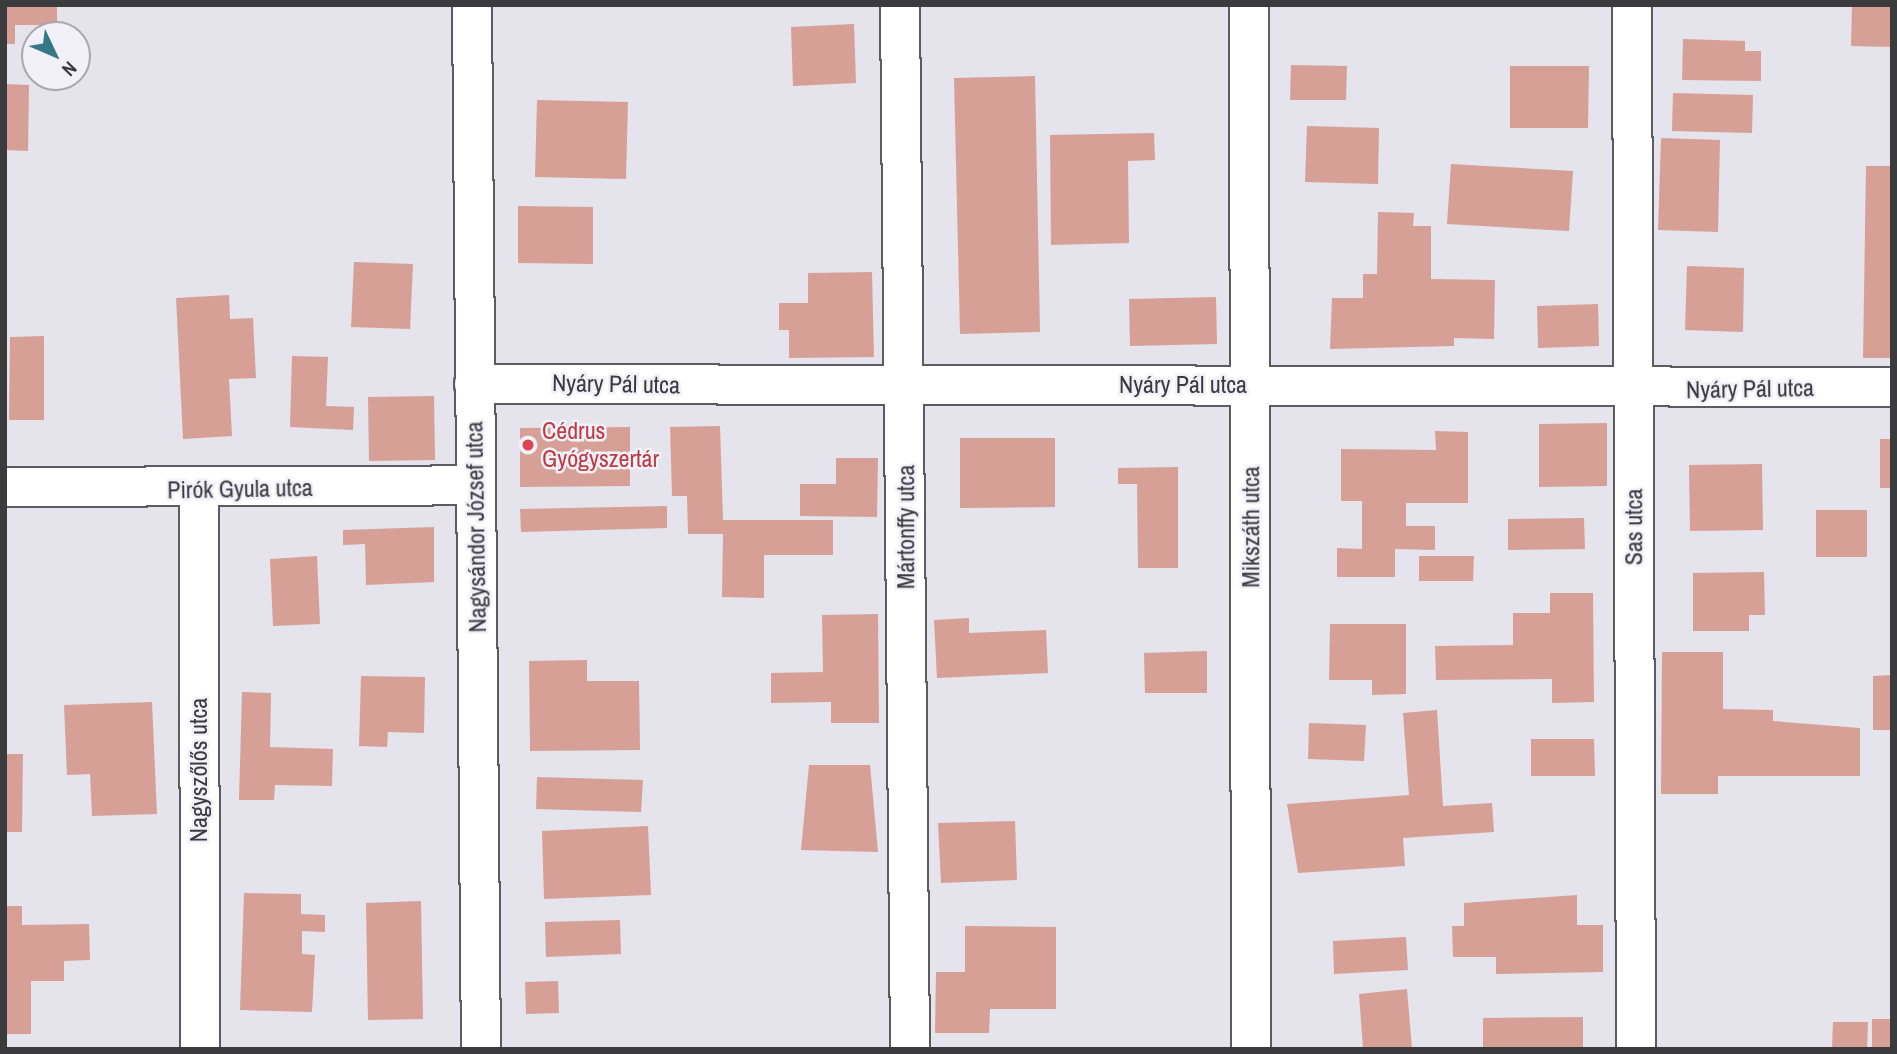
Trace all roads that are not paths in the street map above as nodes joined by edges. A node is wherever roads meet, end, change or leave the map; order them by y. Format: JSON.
{"nodes":[{"id":1,"x":472,"y":5,"type":"edge"},
{"id":2,"x":900,"y":5,"type":"edge"},
{"id":3,"x":1249,"y":5,"type":"edge"},
{"id":4,"x":1632,"y":5,"type":"edge"},
{"id":5,"x":474,"y":384,"type":"junction"},
{"id":6,"x":1252,"y":384,"type":"junction"},
{"id":7,"x":905,"y":387,"type":"junction"},
{"id":8,"x":1892,"y":387,"type":"edge"},
{"id":9,"x":1634,"y":390,"type":"junction"},
{"id":10,"x":476,"y":485,"type":"junction"},
{"id":11,"x":5,"y":487,"type":"edge"},
{"id":12,"x":200,"y":491,"type":"junction"},
{"id":13,"x":200,"y":1049,"type":"edge"},
{"id":14,"x":481,"y":1049,"type":"edge"},
{"id":15,"x":910,"y":1049,"type":"edge"},
{"id":16,"x":1251,"y":1049,"type":"edge"},
{"id":17,"x":1636,"y":1049,"type":"edge"}],
"edges":[{"from":1,"to":5,"type":"street","name":"Nagysándor József utca"},
{"from":2,"to":7,"type":"street","name":"Mártonffy utca"},
{"from":3,"to":6,"type":"street","name":"Mikszáth utca"},
{"from":4,"to":9,"type":"street","name":"Sas utca"},
{"from":5,"to":7,"type":"street","name":"Nyáry Pál utca"},
{"from":5,"to":10,"type":"street","name":"Nagysándor József utca"},
{"from":6,"to":7,"type":"street","name":"Nyáry Pál utca"},
{"from":6,"to":9,"type":"street","name":"Nyáry Pál utca"},
{"from":6,"to":16,"type":"street","name":"Mikszáth utca"},
{"from":7,"to":15,"type":"street","name":"Mártonffy utca"},
{"from":8,"to":9,"type":"street","name":"Nyáry Pál utca"},
{"from":9,"to":17,"type":"street","name":"Sas utca"},
{"from":10,"to":12,"type":"street","name":"Pirók Gyula utca"},
{"from":10,"to":14,"type":"street","name":"Nagysándor József utca"},
{"from":11,"to":12,"type":"street","name":"Pirók Gyula utca"},
{"from":12,"to":13,"type":"street","name":"Nagyszőlős utca"}]}
